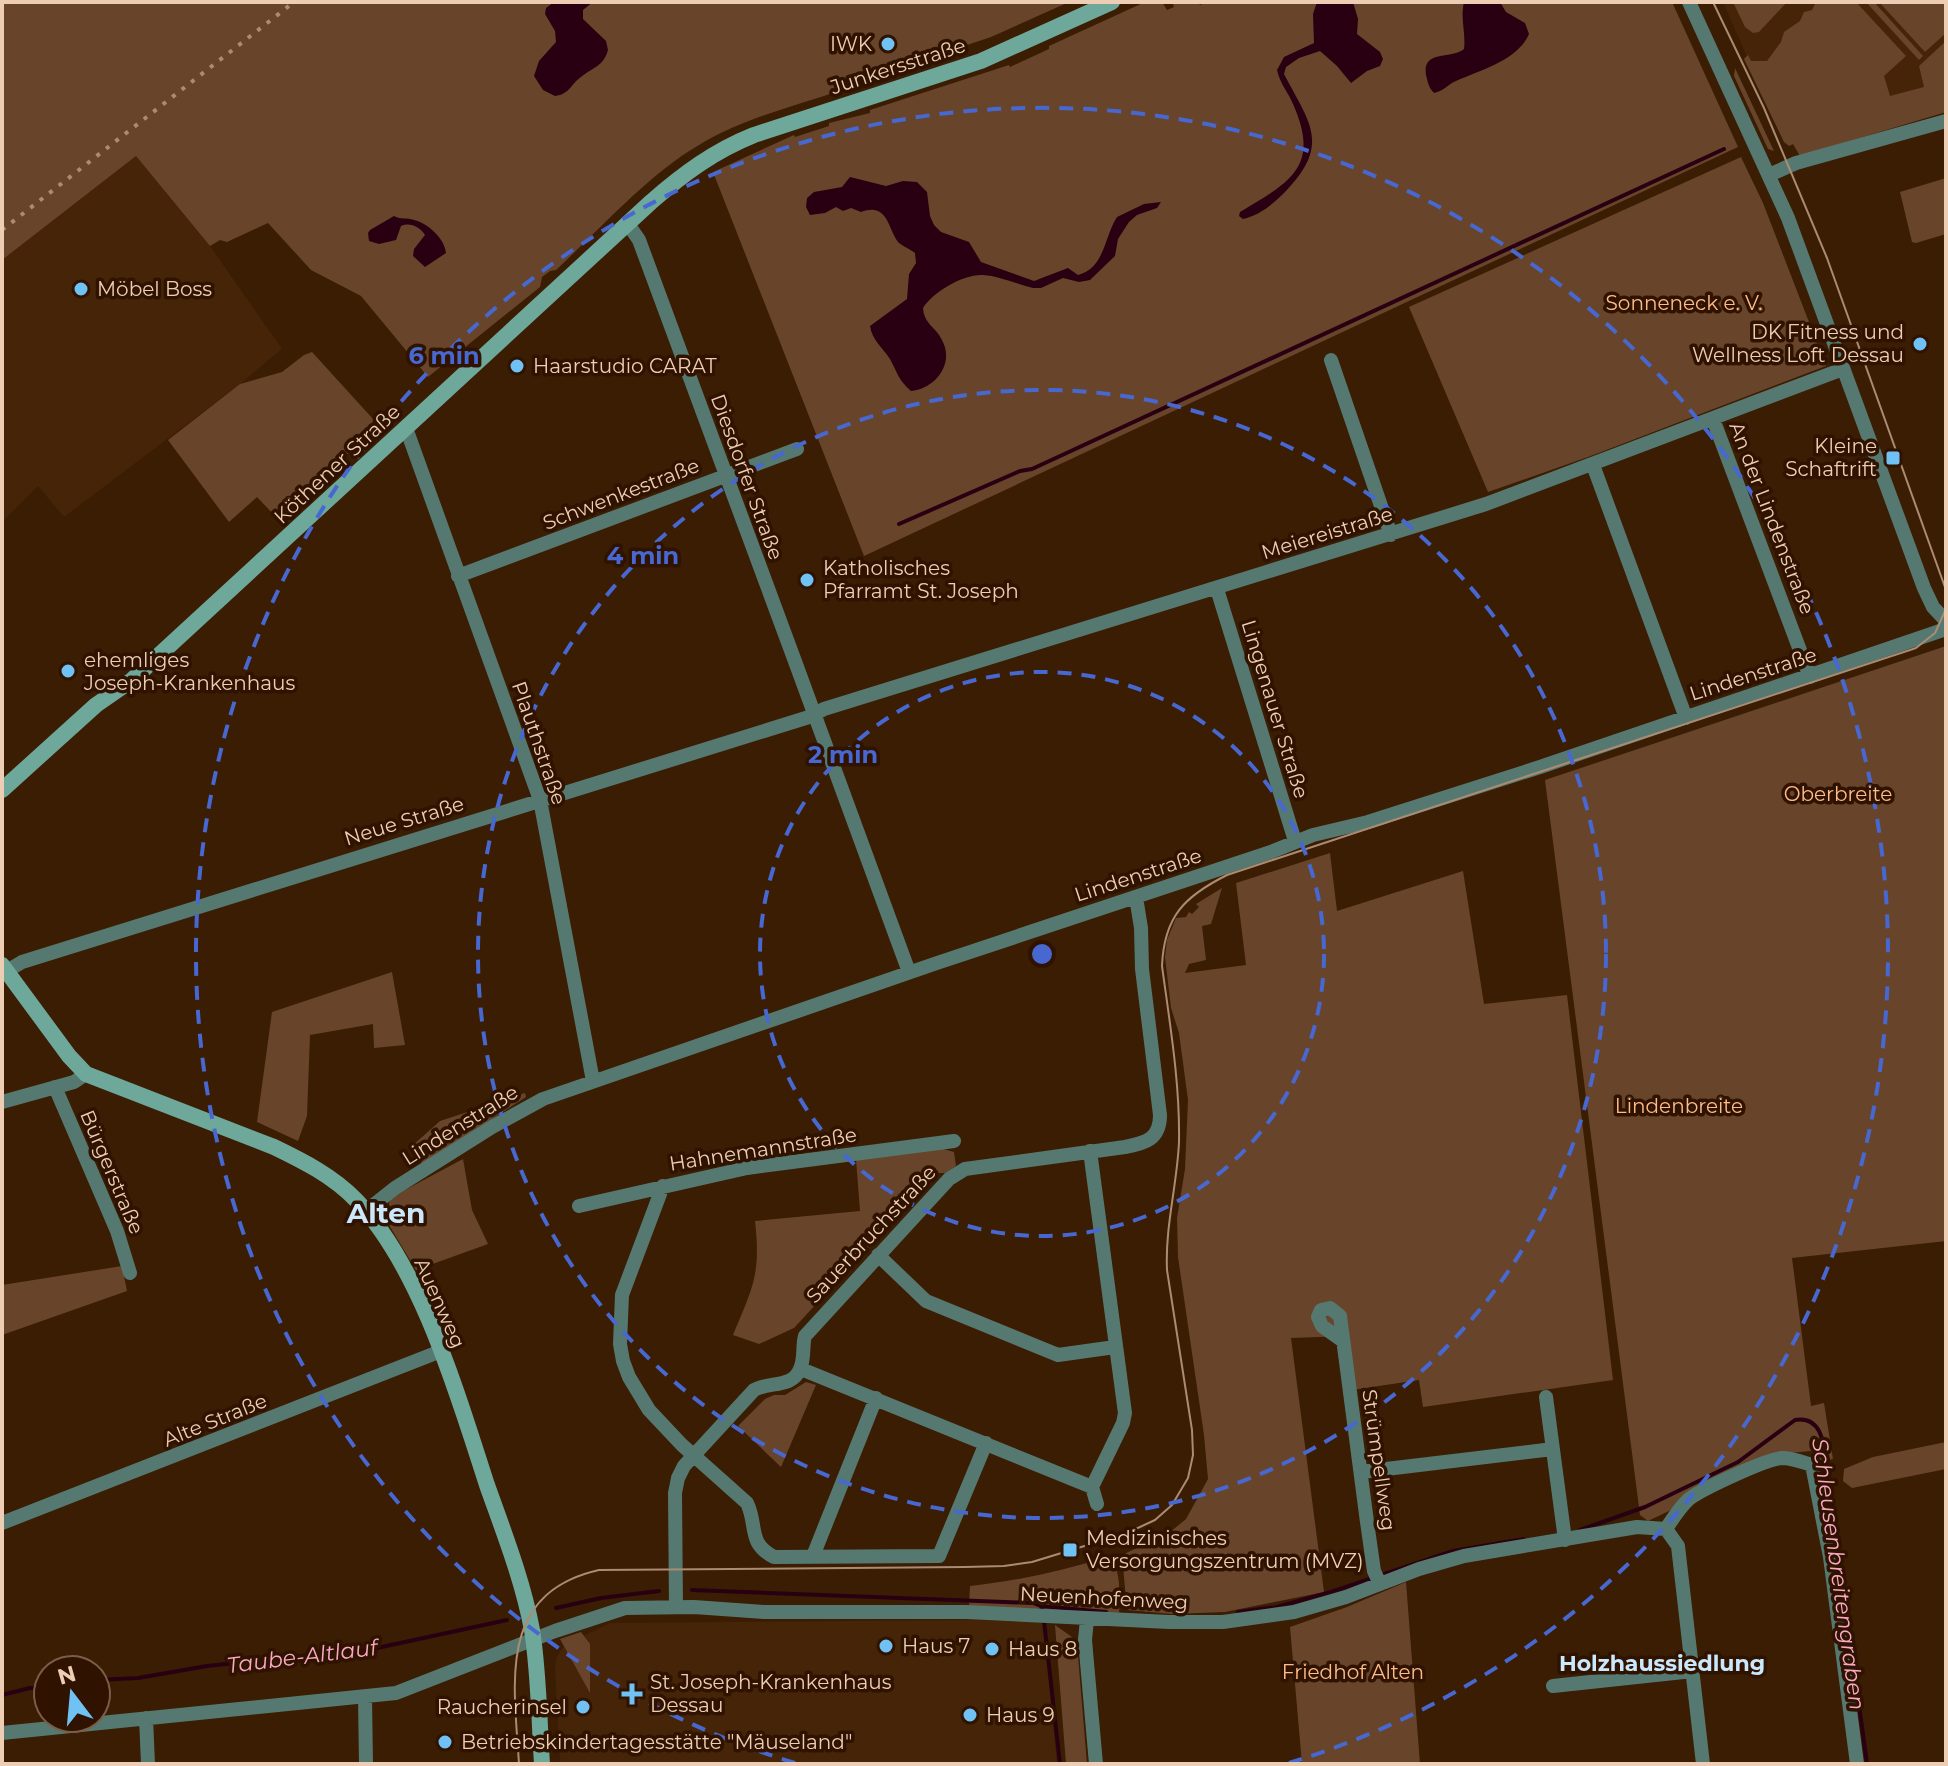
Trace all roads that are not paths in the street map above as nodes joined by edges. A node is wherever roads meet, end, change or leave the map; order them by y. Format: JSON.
{"nodes":[{"id":1,"x":1112,"y":2,"type":"edge"},
{"id":2,"x":1689,"y":2,"type":"edge"},
{"id":3,"x":1946,"y":121,"type":"edge"},
{"id":4,"x":696,"y":165,"type":"joint"},
{"id":5,"x":1769,"y":175,"type":"junction"},
{"id":6,"x":628,"y":224,"type":"junction"},
{"id":7,"x":1331,"y":360,"type":"dead end"},
{"id":8,"x":1843,"y":369,"type":"junction"},
{"id":9,"x":1713,"y":419,"type":"junction"},
{"id":10,"x":406,"y":428,"type":"junction"},
{"id":11,"x":797,"y":449,"type":"dead end"},
{"id":12,"x":1593,"y":465,"type":"junction"},
{"id":13,"x":724,"y":476,"type":"junction"},
{"id":14,"x":1391,"y":535,"type":"junction"},
{"id":15,"x":458,"y":576,"type":"junction"},
{"id":16,"x":1217,"y":589,"type":"junction"},
{"id":17,"x":1946,"y":621,"type":"edge"},
{"id":18,"x":1946,"y":629,"type":"edge"},
{"id":19,"x":1810,"y":677,"type":"junction"},
{"id":20,"x":816,"y":713,"type":"junction"},
{"id":21,"x":1686,"y":718,"type":"junction"},
{"id":22,"x":2,"y":790,"type":"edge"},
{"id":23,"x":540,"y":800,"type":"junction"},
{"id":24,"x":1295,"y":841,"type":"junction"},
{"id":25,"x":1136,"y":897,"type":"junction"},
{"id":26,"x":4,"y":968,"type":"edge"},
{"id":27,"x":909,"y":972,"type":"junction"},
{"id":28,"x":86,"y":1074,"type":"junction"},
{"id":29,"x":593,"y":1081,"type":"junction"},
{"id":30,"x":55,"y":1087,"type":"junction"},
{"id":31,"x":2,"y":1102,"type":"edge"},
{"id":32,"x":954,"y":1141,"type":"dead end"},
{"id":33,"x":1090,"y":1151,"type":"junction"},
{"id":34,"x":663,"y":1186,"type":"junction"},
{"id":35,"x":579,"y":1206,"type":"dead end"},
{"id":36,"x":366,"y":1211,"type":"junction"},
{"id":37,"x":878,"y":1255,"type":"junction"},
{"id":38,"x":130,"y":1273,"type":"dead end"},
{"id":39,"x":1343,"y":1341,"type":"dead end"},
{"id":40,"x":1115,"y":1347,"type":"junction"},
{"id":41,"x":441,"y":1351,"type":"junction"},
{"id":42,"x":801,"y":1369,"type":"junction"},
{"id":43,"x":1546,"y":1397,"type":"dead end"},
{"id":44,"x":876,"y":1398,"type":"junction"},
{"id":45,"x":986,"y":1443,"type":"junction"},
{"id":46,"x":1553,"y":1449,"type":"junction"},
{"id":47,"x":693,"y":1456,"type":"junction"},
{"id":48,"x":1361,"y":1472,"type":"junction"},
{"id":49,"x":1092,"y":1487,"type":"junction"},
{"id":50,"x":1097,"y":1504,"type":"dead end"},
{"id":51,"x":2,"y":1523,"type":"edge"},
{"id":52,"x":1666,"y":1529,"type":"junction"},
{"id":53,"x":1564,"y":1536,"type":"junction"},
{"id":54,"x":813,"y":1556,"type":"junction"},
{"id":55,"x":1377,"y":1577,"type":"junction"},
{"id":56,"x":676,"y":1607,"type":"junction"},
{"id":57,"x":1087,"y":1619,"type":"junction"},
{"id":58,"x":533,"y":1639,"type":"junction"},
{"id":59,"x":1693,"y":1671,"type":"junction"},
{"id":60,"x":1553,"y":1686,"type":"dead end"},
{"id":61,"x":365,"y":1697,"type":"junction"},
{"id":62,"x":146,"y":1718,"type":"junction"},
{"id":63,"x":2,"y":1733,"type":"edge"},
{"id":64,"x":148,"y":1764,"type":"edge"},
{"id":65,"x":366,"y":1764,"type":"edge"},
{"id":66,"x":542,"y":1764,"type":"edge"},
{"id":67,"x":1096,"y":1764,"type":"edge"},
{"id":68,"x":1703,"y":1764,"type":"edge"},
{"id":69,"x":1857,"y":1764,"type":"edge"}],
"edges":[{"from":1,"to":4,"type":"main road","name":"Junkersstraße"},
{"from":2,"to":5,"type":"street"},
{"from":3,"to":5,"type":"street"},
{"from":4,"to":6,"type":"main road","name":"Köthener Straße"},
{"from":5,"to":8,"type":"street"},
{"from":6,"to":10,"type":"main road","name":"Köthener Straße"},
{"from":6,"to":13,"type":"street","name":"Diesdorfer Straße"},
{"from":7,"to":14,"type":"street"},
{"from":8,"to":9,"type":"street","name":"Meiereistraße"},
{"from":8,"to":17,"type":"street"},
{"from":9,"to":12,"type":"street","name":"Meiereistraße"},
{"from":9,"to":19,"type":"street","name":"An der Lindenstraße"},
{"from":10,"to":15,"type":"street","name":"Plauthstraße"},
{"from":10,"to":22,"type":"main road","name":"Köthener Straße"},
{"from":11,"to":13,"type":"street","name":"Schwenkestraße"},
{"from":12,"to":14,"type":"street","name":"Meiereistraße"},
{"from":12,"to":21,"type":"street"},
{"from":13,"to":15,"type":"street","name":"Schwenkestraße"},
{"from":13,"to":20,"type":"street","name":"Diesdorfer Straße"},
{"from":14,"to":16,"type":"street","name":"Meiereistraße"},
{"from":15,"to":23,"type":"street","name":"Plauthstraße"},
{"from":16,"to":20,"type":"street","name":"Meiereistraße"},
{"from":16,"to":24,"type":"street","name":"Lingenauer Straße"},
{"from":18,"to":19,"type":"street","name":"Lindenstraße"},
{"from":19,"to":21,"type":"street","name":"Lindenstraße"},
{"from":20,"to":23,"type":"street","name":"Neue Straße"},
{"from":20,"to":27,"type":"street","name":"Diesdorfer Straße"},
{"from":21,"to":24,"type":"street","name":"Lindenstraße"},
{"from":23,"to":26,"type":"street","name":"Neue Straße"},
{"from":23,"to":29,"type":"street","name":"Plauthstraße"},
{"from":24,"to":25,"type":"street","name":"Lindenstraße"},
{"from":25,"to":27,"type":"street","name":"Lindenstraße"},
{"from":25,"to":33,"type":"street","name":"Sauerbruchstraße"},
{"from":26,"to":28,"type":"main road","name":"Auenweg"},
{"from":27,"to":29,"type":"street","name":"Lindenstraße"},
{"from":28,"to":30,"type":"street"},
{"from":28,"to":36,"type":"main road","name":"Auenweg"},
{"from":29,"to":36,"type":"street","name":"Lindenstraße"},
{"from":30,"to":31,"type":"street"},
{"from":30,"to":38,"type":"street","name":"Bürgerstraße"},
{"from":32,"to":34,"type":"street","name":"Hahnemannstraße"},
{"from":33,"to":37,"type":"street","name":"Sauerbruchstraße"},
{"from":33,"to":40,"type":"street"},
{"from":34,"to":35,"type":"street","name":"Hahnemannstraße"},
{"from":34,"to":47,"type":"street"},
{"from":36,"to":41,"type":"main road","name":"Auenweg"},
{"from":37,"to":40,"type":"street"},
{"from":37,"to":42,"type":"street","name":"Sauerbruchstraße"},
{"from":39,"to":48,"type":"street","name":"Strümpellweg"},
{"from":40,"to":49,"type":"street"},
{"from":41,"to":51,"type":"street","name":"Alte Straße"},
{"from":41,"to":58,"type":"main road","name":"Auenweg"},
{"from":42,"to":44,"type":"street"},
{"from":42,"to":47,"type":"street"},
{"from":43,"to":46,"type":"street"},
{"from":44,"to":45,"type":"street"},
{"from":44,"to":54,"type":"street"},
{"from":45,"to":49,"type":"street"},
{"from":45,"to":54,"type":"street"},
{"from":46,"to":48,"type":"street"},
{"from":46,"to":53,"type":"street"},
{"from":47,"to":54,"type":"street"},
{"from":47,"to":56,"type":"street"},
{"from":48,"to":55,"type":"street","name":"Strümpellweg"},
{"from":49,"to":50,"type":"street"},
{"from":52,"to":53,"type":"street","name":"Neuenhofenweg"},
{"from":52,"to":59,"type":"street"},
{"from":52,"to":69,"type":"street"},
{"from":53,"to":55,"type":"street","name":"Neuenhofenweg"},
{"from":55,"to":57,"type":"street","name":"Neuenhofenweg"},
{"from":56,"to":57,"type":"street","name":"Neuenhofenweg"},
{"from":56,"to":58,"type":"street","name":"Neuenhofenweg"},
{"from":57,"to":67,"type":"street"},
{"from":58,"to":61,"type":"street","name":"Neuenhofenweg"},
{"from":58,"to":66,"type":"main road","name":"Auenweg"},
{"from":59,"to":60,"type":"street"},
{"from":59,"to":68,"type":"street"},
{"from":61,"to":62,"type":"street","name":"Neuenhofenweg"},
{"from":61,"to":65,"type":"street"},
{"from":62,"to":63,"type":"street","name":"Neuenhofenweg"},
{"from":62,"to":64,"type":"street"}]}
